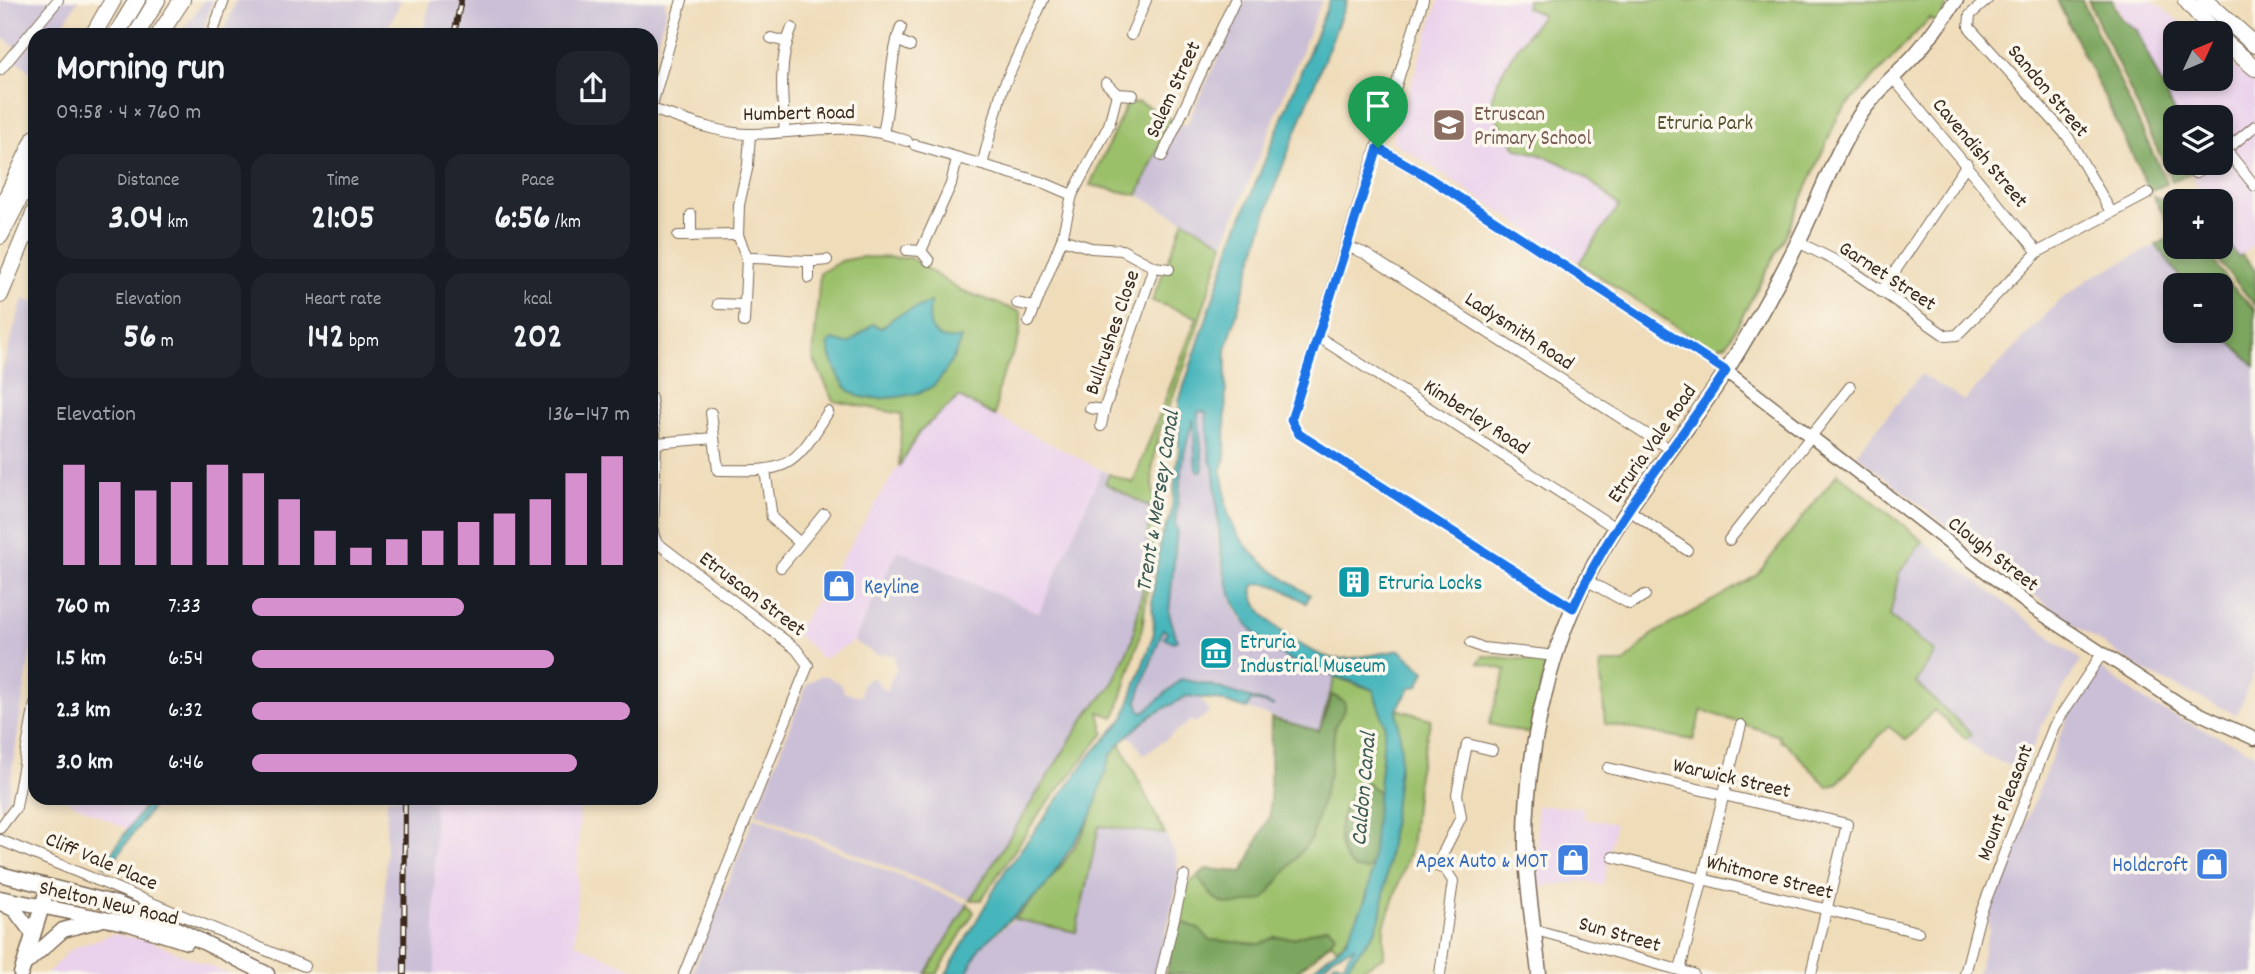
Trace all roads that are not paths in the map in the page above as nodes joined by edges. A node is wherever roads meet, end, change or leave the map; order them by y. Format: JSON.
{"nodes":[{"id":1,"x":58,"y":0,"type":"edge"},
{"id":2,"x":113,"y":0,"type":"edge"},
{"id":3,"x":137,"y":0,"type":"edge"},
{"id":4,"x":157,"y":0,"type":"edge"},
{"id":5,"x":181,"y":0,"type":"edge"},
{"id":6,"x":224,"y":0,"type":"edge"},
{"id":7,"x":682,"y":0,"type":"edge"},
{"id":8,"x":1043,"y":0,"type":"edge"},
{"id":9,"x":1146,"y":0,"type":"edge"},
{"id":10,"x":1235,"y":0,"type":"edge"},
{"id":11,"x":1423,"y":0,"type":"edge"},
{"id":12,"x":1949,"y":0,"type":"edge"},
{"id":13,"x":1956,"y":0,"type":"edge"},
{"id":14,"x":1987,"y":0,"type":"edge"},
{"id":15,"x":2186,"y":0,"type":"edge"},
{"id":16,"x":2205,"y":0,"type":"edge"},
{"id":17,"x":2204,"y":21,"type":"edge"},
{"id":18,"x":1938,"y":25,"type":"junction"},
{"id":19,"x":901,"y":27,"type":"dead end"},
{"id":20,"x":35,"y":28,"type":"edge"},
{"id":21,"x":97,"y":28,"type":"edge"},
{"id":22,"x":120,"y":28,"type":"edge"},
{"id":23,"x":140,"y":28,"type":"edge"},
{"id":24,"x":163,"y":28,"type":"edge"},
{"id":25,"x":214,"y":28,"type":"edge"},
{"id":26,"x":792,"y":28,"type":"dead end"},
{"id":27,"x":1131,"y":35,"type":"dead end"},
{"id":28,"x":28,"y":36,"type":"edge"},
{"id":29,"x":771,"y":38,"type":"dead end"},
{"id":30,"x":897,"y":40,"type":"junction"},
{"id":31,"x":786,"y":42,"type":"junction"},
{"id":32,"x":2255,"y":45,"type":"edge"},
{"id":33,"x":910,"y":46,"type":"dead end"},
{"id":34,"x":2233,"y":49,"type":"edge"},
{"id":35,"x":2255,"y":68,"type":"edge"},
{"id":36,"x":0,"y":70,"type":"edge"},
{"id":37,"x":1893,"y":78,"type":"junction"},
{"id":38,"x":1106,"y":83,"type":"dead end"},
{"id":39,"x":658,"y":84,"type":"edge"},
{"id":40,"x":1117,"y":94,"type":"junction"},
{"id":41,"x":1133,"y":95,"type":"dead end"},
{"id":42,"x":658,"y":110,"type":"edge"},
{"id":43,"x":2255,"y":126,"type":"edge"},
{"id":44,"x":785,"y":132,"type":"junction"},
{"id":45,"x":883,"y":133,"type":"junction"},
{"id":46,"x":750,"y":134,"type":"junction"},
{"id":47,"x":2233,"y":144,"type":"edge"},
{"id":48,"x":1378,"y":148,"type":"junction"},
{"id":49,"x":28,"y":153,"type":"edge"},
{"id":50,"x":1162,"y":156,"type":"dead end"},
{"id":51,"x":957,"y":159,"type":"junction"},
{"id":52,"x":2233,"y":162,"type":"edge"},
{"id":53,"x":1967,"y":164,"type":"junction"},
{"id":54,"x":982,"y":165,"type":"junction"},
{"id":55,"x":28,"y":182,"type":"edge"},
{"id":56,"x":2255,"y":186,"type":"edge"},
{"id":57,"x":2149,"y":193,"type":"dead end"},
{"id":58,"x":1072,"y":195,"type":"junction"},
{"id":59,"x":0,"y":211,"type":"edge"},
{"id":60,"x":2110,"y":212,"type":"junction"},
{"id":61,"x":691,"y":215,"type":"dead end"},
{"id":62,"x":28,"y":228,"type":"edge"},
{"id":63,"x":738,"y":235,"type":"junction"},
{"id":64,"x":0,"y":236,"type":"edge"},
{"id":65,"x":678,"y":236,"type":"dead end"},
{"id":66,"x":691,"y":236,"type":"junction"},
{"id":67,"x":1062,"y":239,"type":"junction"},
{"id":68,"x":1798,"y":242,"type":"junction"},
{"id":69,"x":1346,"y":246,"type":"junction"},
{"id":70,"x":28,"y":247,"type":"edge"},
{"id":71,"x":907,"y":250,"type":"dead end"},
{"id":72,"x":920,"y":251,"type":"junction"},
{"id":73,"x":2038,"y":252,"type":"junction"},
{"id":74,"x":747,"y":258,"type":"junction"},
{"id":75,"x":827,"y":260,"type":"dead end"},
{"id":76,"x":929,"y":261,"type":"dead end"},
{"id":77,"x":809,"y":263,"type":"junction"},
{"id":78,"x":1154,"y":267,"type":"junction"},
{"id":79,"x":1169,"y":269,"type":"dead end"},
{"id":80,"x":809,"y":278,"type":"dead end"},
{"id":81,"x":1881,"y":292,"type":"junction"},
{"id":82,"x":0,"y":295,"type":"edge"},
{"id":83,"x":1017,"y":303,"type":"dead end"},
{"id":84,"x":718,"y":304,"type":"dead end"},
{"id":85,"x":744,"y":305,"type":"junction"},
{"id":86,"x":0,"y":307,"type":"edge"},
{"id":87,"x":1034,"y":307,"type":"junction"},
{"id":88,"x":744,"y":322,"type":"dead end"},
{"id":89,"x":1029,"y":322,"type":"dead end"},
{"id":90,"x":1317,"y":336,"type":"junction"},
{"id":91,"x":1726,"y":371,"type":"junction"},
{"id":92,"x":1850,"y":387,"type":"dead end"},
{"id":93,"x":1090,"y":408,"type":"dead end"},
{"id":94,"x":1104,"y":410,"type":"junction"},
{"id":95,"x":828,"y":412,"type":"dead end"},
{"id":96,"x":711,"y":413,"type":"dead end"},
{"id":97,"x":1101,"y":426,"type":"dead end"},
{"id":98,"x":1811,"y":436,"type":"junction"},
{"id":99,"x":714,"y":438,"type":"junction"},
{"id":100,"x":658,"y":443,"type":"edge"},
{"id":101,"x":1671,"y":450,"type":"junction"},
{"id":102,"x":765,"y":470,"type":"junction"},
{"id":103,"x":1629,"y":510,"type":"junction"},
{"id":104,"x":824,"y":514,"type":"dead end"},
{"id":105,"x":1617,"y":528,"type":"junction"},
{"id":106,"x":1729,"y":540,"type":"dead end"},
{"id":107,"x":800,"y":543,"type":"junction"},
{"id":108,"x":658,"y":544,"type":"edge"},
{"id":109,"x":1687,"y":551,"type":"dead end"},
{"id":110,"x":781,"y":567,"type":"dead end"},
{"id":111,"x":1586,"y":580,"type":"junction"},
{"id":112,"x":1645,"y":595,"type":"dead end"},
{"id":113,"x":1573,"y":608,"type":"junction"},
{"id":114,"x":1471,"y":643,"type":"dead end"},
{"id":115,"x":2101,"y":655,"type":"junction"},
{"id":116,"x":1556,"y":656,"type":"junction"},
{"id":117,"x":1741,"y":725,"type":"dead end"},
{"id":118,"x":2255,"y":739,"type":"edge"},
{"id":119,"x":28,"y":742,"type":"edge"},
{"id":120,"x":1492,"y":750,"type":"dead end"},
{"id":121,"x":1608,"y":768,"type":"dead end"},
{"id":122,"x":1724,"y":795,"type":"junction"},
{"id":123,"x":0,"y":828,"type":"edge"},
{"id":124,"x":0,"y":840,"type":"edge"},
{"id":125,"x":1613,"y":857,"type":"dead end"},
{"id":126,"x":1423,"y":861,"type":"dead end"},
{"id":127,"x":1437,"y":865,"type":"junction"},
{"id":128,"x":0,"y":874,"type":"edge"},
{"id":129,"x":1184,"y":876,"type":"dead end"},
{"id":130,"x":1703,"y":880,"type":"junction"},
{"id":131,"x":48,"y":887,"type":"junction"},
{"id":132,"x":0,"y":900,"type":"edge"},
{"id":133,"x":43,"y":908,"type":"junction"},
{"id":134,"x":1825,"y":910,"type":"junction"},
{"id":135,"x":105,"y":918,"type":"junction"},
{"id":136,"x":1536,"y":930,"type":"junction"},
{"id":137,"x":1918,"y":932,"type":"dead end"},
{"id":138,"x":33,"y":934,"type":"junction"},
{"id":139,"x":209,"y":948,"type":"junction"},
{"id":140,"x":304,"y":966,"type":"dead end"},
{"id":141,"x":24,"y":968,"type":"edge"},
{"id":142,"x":1680,"y":970,"type":"junction"},
{"id":143,"x":267,"y":974,"type":"edge"},
{"id":144,"x":684,"y":974,"type":"edge"},
{"id":145,"x":1161,"y":974,"type":"edge"},
{"id":146,"x":1440,"y":974,"type":"edge"},
{"id":147,"x":1539,"y":974,"type":"edge"},
{"id":148,"x":1693,"y":974,"type":"edge"},
{"id":149,"x":1811,"y":974,"type":"edge"},
{"id":150,"x":1965,"y":974,"type":"edge"}],
"edges":[{"from":1,"to":20,"type":"street"},
{"from":2,"to":21,"type":"main road"},
{"from":3,"to":22,"type":"main road"},
{"from":4,"to":23,"type":"main road"},
{"from":5,"to":24,"type":"main road"},
{"from":6,"to":25,"type":"street"},
{"from":7,"to":39,"type":"street"},
{"from":8,"to":54,"type":"street"},
{"from":9,"to":27,"type":"street"},
{"from":10,"to":50,"type":"street","name":"Salem Street"},
{"from":11,"to":48,"type":"street"},
{"from":12,"to":18,"type":"main road"},
{"from":13,"to":18,"type":"main road"},
{"from":14,"to":60,"type":"street","name":"Sandon Street"},
{"from":15,"to":17,"type":"main road"},
{"from":16,"to":32,"type":"main road"},
{"from":18,"to":37,"type":"main road","name":"Etruria Vale Road"},
{"from":19,"to":30,"type":"street"},
{"from":26,"to":31,"type":"street"},
{"from":28,"to":36,"type":"street"},
{"from":29,"to":31,"type":"street"},
{"from":30,"to":33,"type":"street"},
{"from":30,"to":45,"type":"street"},
{"from":31,"to":44,"type":"street"},
{"from":34,"to":35,"type":"main road"},
{"from":37,"to":53,"type":"street","name":"Cavendish Street"},
{"from":37,"to":68,"type":"main road","name":"Etruria Vale Road"},
{"from":38,"to":40,"type":"street"},
{"from":40,"to":41,"type":"street"},
{"from":40,"to":58,"type":"street"},
{"from":42,"to":46,"type":"street","name":"Humbert Road"},
{"from":43,"to":47,"type":"street"},
{"from":44,"to":45,"type":"street","name":"Humbert Road"},
{"from":44,"to":46,"type":"street","name":"Humbert Road"},
{"from":45,"to":51,"type":"street","name":"Humbert Road"},
{"from":46,"to":63,"type":"street"},
{"from":48,"to":69,"type":"street"},
{"from":48,"to":91,"type":"street"},
{"from":49,"to":59,"type":"main road"},
{"from":51,"to":54,"type":"street","name":"Humbert Road"},
{"from":51,"to":72,"type":"street"},
{"from":52,"to":56,"type":"street"},
{"from":53,"to":73,"type":"street","name":"Cavendish Street"},
{"from":53,"to":81,"type":"street"},
{"from":54,"to":58,"type":"street","name":"Humbert Road"},
{"from":55,"to":64,"type":"main road"},
{"from":57,"to":60,"type":"street"},
{"from":58,"to":67,"type":"street"},
{"from":60,"to":73,"type":"street"},
{"from":61,"to":66,"type":"street"},
{"from":62,"to":82,"type":"main road"},
{"from":63,"to":66,"type":"street"},
{"from":63,"to":74,"type":"street"},
{"from":65,"to":66,"type":"street"},
{"from":67,"to":78,"type":"street","name":"Bullrushes Close"},
{"from":67,"to":87,"type":"street"},
{"from":68,"to":81,"type":"street","name":"Garnet Street"},
{"from":68,"to":91,"type":"main road","name":"Etruria Vale Road"},
{"from":69,"to":90,"type":"street"},
{"from":69,"to":101,"type":"street","name":"Ladysmith Road"},
{"from":70,"to":86,"type":"main road"},
{"from":71,"to":72,"type":"street"},
{"from":72,"to":76,"type":"street"},
{"from":73,"to":81,"type":"street","name":"Garnet Street"},
{"from":74,"to":77,"type":"street"},
{"from":74,"to":85,"type":"street"},
{"from":75,"to":77,"type":"street"},
{"from":77,"to":80,"type":"street"},
{"from":78,"to":79,"type":"street","name":"Bullrushes Close"},
{"from":78,"to":94,"type":"street","name":"Bullrushes Close"},
{"from":83,"to":87,"type":"street"},
{"from":84,"to":85,"type":"street"},
{"from":85,"to":88,"type":"street"},
{"from":87,"to":89,"type":"street"},
{"from":90,"to":105,"type":"street","name":"Kimberley Road"},
{"from":90,"to":113,"type":"street"},
{"from":91,"to":98,"type":"street","name":"Clough Street"},
{"from":91,"to":101,"type":"main road","name":"Etruria Vale Road"},
{"from":92,"to":98,"type":"street"},
{"from":93,"to":94,"type":"street","name":"Bullrushes Close"},
{"from":94,"to":97,"type":"street","name":"Bullrushes Close"},
{"from":95,"to":102,"type":"street"},
{"from":96,"to":99,"type":"street"},
{"from":98,"to":106,"type":"street"},
{"from":98,"to":115,"type":"street","name":"Clough Street"},
{"from":99,"to":100,"type":"street"},
{"from":99,"to":102,"type":"street"},
{"from":101,"to":103,"type":"main road","name":"Etruria Vale Road"},
{"from":102,"to":107,"type":"street"},
{"from":103,"to":105,"type":"main road","name":"Etruria Vale Road"},
{"from":103,"to":109,"type":"street"},
{"from":104,"to":107,"type":"street"},
{"from":105,"to":111,"type":"main road","name":"Etruria Vale Road"},
{"from":107,"to":110,"type":"street"},
{"from":108,"to":144,"type":"street","name":"Etruscan Street"},
{"from":111,"to":112,"type":"street"},
{"from":111,"to":113,"type":"main road","name":"Etruria Vale Road"},
{"from":113,"to":116,"type":"main road","name":"Etruria Vale Road"},
{"from":114,"to":116,"type":"street"},
{"from":115,"to":118,"type":"street","name":"Clough Street"},
{"from":115,"to":150,"type":"street","name":"Mount Pleasant"},
{"from":116,"to":136,"type":"main road","name":"Etruria Vale Road"},
{"from":117,"to":122,"type":"street"},
{"from":119,"to":123,"type":"street"},
{"from":120,"to":127,"type":"street"},
{"from":121,"to":122,"type":"street","name":"Warwick Street"},
{"from":122,"to":130,"type":"street"},
{"from":122,"to":134,"type":"street","name":"Warwick Street"},
{"from":124,"to":140,"type":"street","name":"Cliff Vale Place"},
{"from":125,"to":130,"type":"street","name":"Whitmore Street"},
{"from":126,"to":127,"type":"street"},
{"from":127,"to":146,"type":"street"},
{"from":128,"to":131,"type":"main road","name":"Shelton New Road"},
{"from":129,"to":145,"type":"street"},
{"from":130,"to":134,"type":"street","name":"Whitmore Street"},
{"from":130,"to":142,"type":"street"},
{"from":131,"to":133,"type":"main road"},
{"from":131,"to":139,"type":"main road","name":"Shelton New Road"},
{"from":132,"to":133,"type":"main road","name":"Shelton New Road"},
{"from":132,"to":138,"type":"main road"},
{"from":133,"to":135,"type":"main road","name":"Shelton New Road"},
{"from":133,"to":138,"type":"main road"},
{"from":134,"to":137,"type":"street","name":"Whitmore Street"},
{"from":134,"to":149,"type":"street"},
{"from":135,"to":139,"type":"main road","name":"Shelton New Road"},
{"from":135,"to":141,"type":"main road"},
{"from":136,"to":142,"type":"street","name":"Sun Street"},
{"from":136,"to":147,"type":"main road","name":"Etruria Vale Road"},
{"from":138,"to":141,"type":"main road"},
{"from":139,"to":143,"type":"main road","name":"Shelton New Road"},
{"from":142,"to":148,"type":"street","name":"Sun Street"}]}
